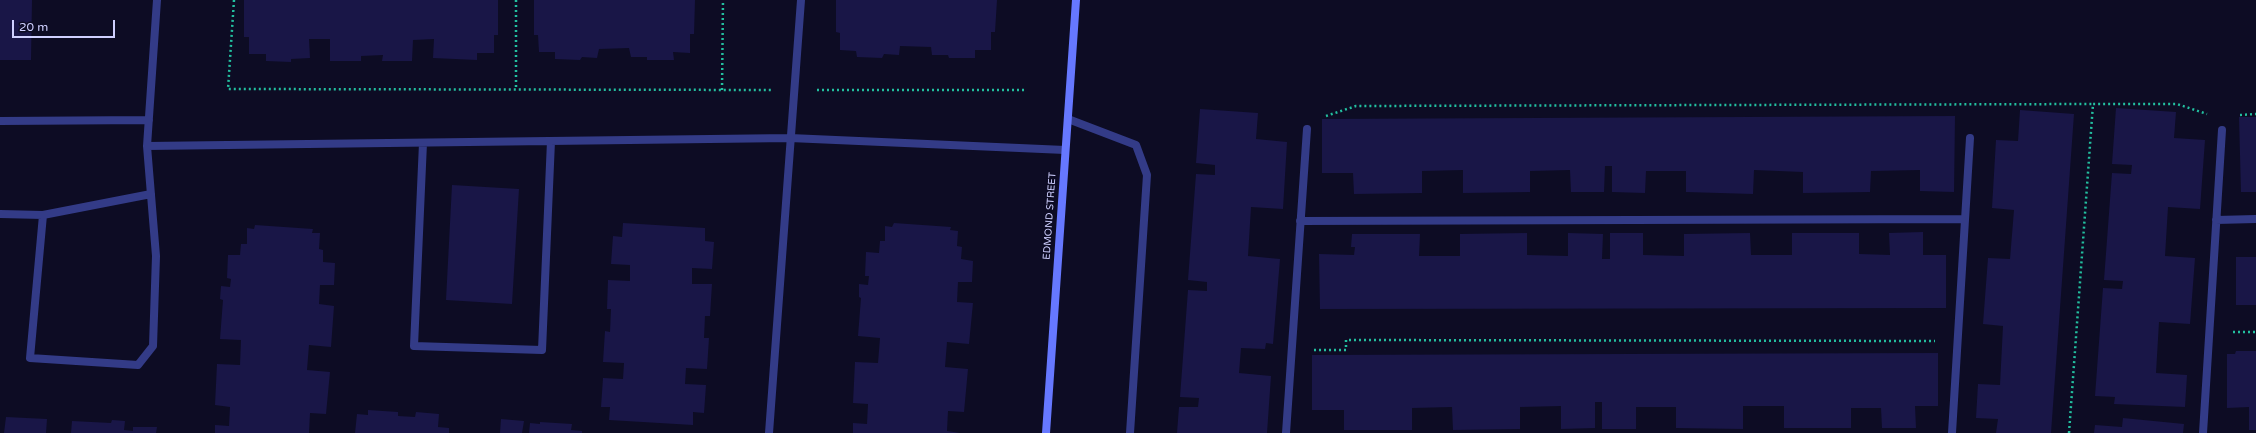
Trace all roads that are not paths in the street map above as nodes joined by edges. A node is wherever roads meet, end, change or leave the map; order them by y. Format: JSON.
{"nodes":[{"id":1,"x":158,"y":0,"type":"edge"},
{"id":2,"x":801,"y":0,"type":"edge"},
{"id":3,"x":1076,"y":0,"type":"edge"},
{"id":4,"x":1068,"y":119,"type":"junction"},
{"id":5,"x":149,"y":120,"type":"junction"},
{"id":6,"x":0,"y":121,"type":"edge"},
{"id":7,"x":1307,"y":129,"type":"road end"},
{"id":8,"x":2222,"y":130,"type":"road end"},
{"id":9,"x":790,"y":138,"type":"junction"},
{"id":10,"x":1970,"y":138,"type":"dead end"},
{"id":11,"x":551,"y":141,"type":"junction"},
{"id":12,"x":424,"y":143,"type":"junction"},
{"id":13,"x":147,"y":146,"type":"junction"},
{"id":14,"x":1065,"y":150,"type":"junction"},
{"id":15,"x":151,"y":194,"type":"junction"},
{"id":16,"x":0,"y":214,"type":"edge"},
{"id":17,"x":43,"y":215,"type":"junction"},
{"id":18,"x":1965,"y":219,"type":"junction"},
{"id":19,"x":2256,"y":219,"type":"edge"},
{"id":20,"x":2216,"y":220,"type":"junction"},
{"id":21,"x":1300,"y":221,"type":"junction"},
{"id":22,"x":769,"y":433,"type":"edge"},
{"id":23,"x":1046,"y":433,"type":"edge"},
{"id":24,"x":1130,"y":433,"type":"edge"},
{"id":25,"x":1286,"y":433,"type":"edge"},
{"id":26,"x":1952,"y":433,"type":"edge"},
{"id":27,"x":2203,"y":433,"type":"edge"}],
"edges":[{"from":1,"to":5,"type":"street"},
{"from":2,"to":9,"type":"street"},
{"from":3,"to":4,"type":"street","name":"EDMOND STREET"},
{"from":4,"to":14,"type":"street","name":"EDMOND STREET"},
{"from":4,"to":24,"type":"street"},
{"from":5,"to":6,"type":"street"},
{"from":5,"to":13,"type":"street"},
{"from":7,"to":21,"type":"street"},
{"from":8,"to":20,"type":"street"},
{"from":9,"to":11,"type":"street"},
{"from":9,"to":14,"type":"street"},
{"from":9,"to":22,"type":"street"},
{"from":10,"to":18,"type":"street"},
{"from":11,"to":12,"type":"street"},
{"from":11,"to":12,"type":"street"},
{"from":12,"to":13,"type":"street"},
{"from":13,"to":15,"type":"street"},
{"from":14,"to":23,"type":"street","name":"EDMOND STREET"},
{"from":15,"to":17,"type":"street"},
{"from":15,"to":17,"type":"street"},
{"from":16,"to":17,"type":"street"},
{"from":18,"to":21,"type":"street"},
{"from":18,"to":26,"type":"street"},
{"from":19,"to":20,"type":"street"},
{"from":20,"to":27,"type":"street"},
{"from":21,"to":25,"type":"street"}]}
